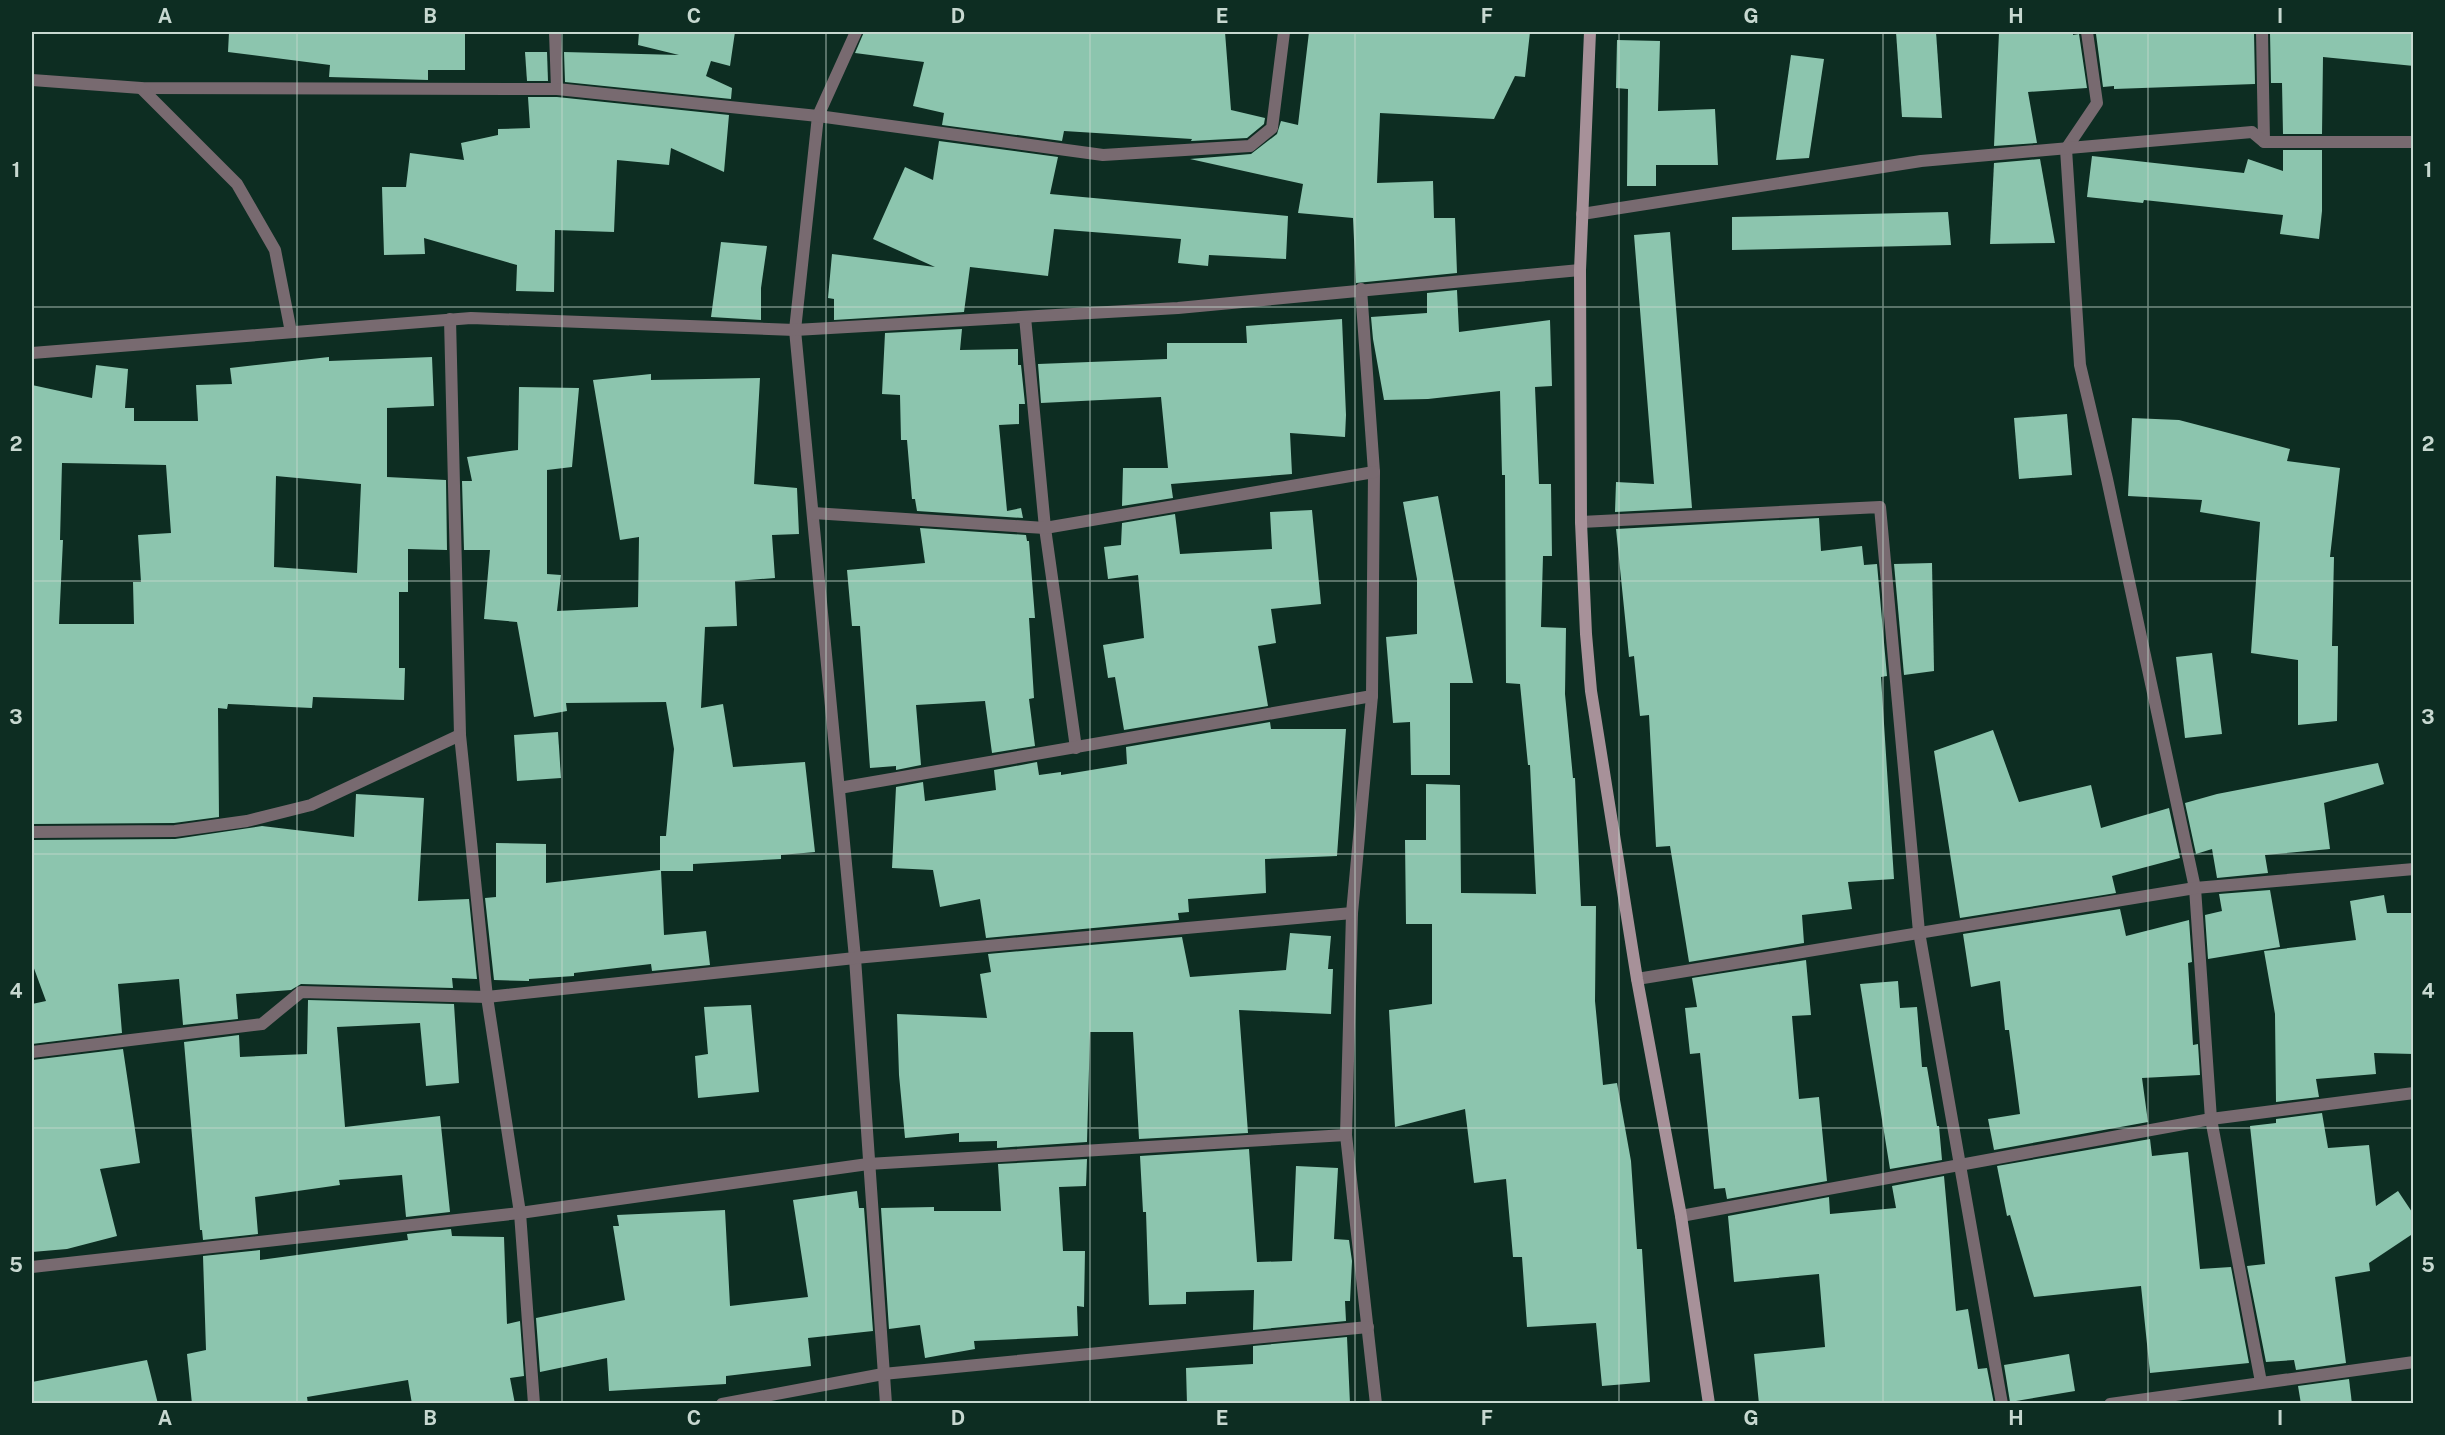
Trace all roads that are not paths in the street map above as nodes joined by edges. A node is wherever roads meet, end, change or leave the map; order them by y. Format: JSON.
{"nodes":[{"id":1,"x":555,"y":32,"type":"edge"},
{"id":2,"x":856,"y":32,"type":"edge"},
{"id":3,"x":1284,"y":32,"type":"edge"},
{"id":4,"x":1590,"y":32,"type":"edge"},
{"id":5,"x":2087,"y":32,"type":"edge"},
{"id":6,"x":2262,"y":32,"type":"edge"},
{"id":7,"x":32,"y":80,"type":"edge"},
{"id":8,"x":141,"y":88,"type":"junction"},
{"id":9,"x":557,"y":89,"type":"junction"},
{"id":10,"x":818,"y":116,"type":"junction"},
{"id":11,"x":2264,"y":142,"type":"junction"},
{"id":12,"x":2414,"y":142,"type":"edge"},
{"id":13,"x":2067,"y":149,"type":"junction"},
{"id":14,"x":1582,"y":214,"type":"junction"},
{"id":15,"x":1580,"y":270,"type":"junction"},
{"id":16,"x":1362,"y":289,"type":"junction"},
{"id":17,"x":1025,"y":317,"type":"junction"},
{"id":18,"x":450,"y":319,"type":"junction"},
{"id":19,"x":795,"y":330,"type":"junction"},
{"id":20,"x":291,"y":332,"type":"junction"},
{"id":21,"x":32,"y":353,"type":"edge"},
{"id":22,"x":1374,"y":472,"type":"junction"},
{"id":23,"x":813,"y":513,"type":"junction"},
{"id":24,"x":1581,"y":522,"type":"junction"},
{"id":25,"x":1045,"y":528,"type":"junction"},
{"id":26,"x":1372,"y":696,"type":"junction"},
{"id":27,"x":460,"y":735,"type":"junction"},
{"id":28,"x":1076,"y":748,"type":"junction"},
{"id":29,"x":839,"y":788,"type":"junction"},
{"id":30,"x":32,"y":832,"type":"edge"},
{"id":31,"x":2414,"y":869,"type":"edge"},
{"id":32,"x":2195,"y":888,"type":"junction"},
{"id":33,"x":1352,"y":912,"type":"junction"},
{"id":34,"x":1919,"y":932,"type":"junction"},
{"id":35,"x":855,"y":958,"type":"junction"},
{"id":36,"x":1637,"y":979,"type":"junction"},
{"id":37,"x":487,"y":997,"type":"junction"},
{"id":38,"x":32,"y":1052,"type":"edge"},
{"id":39,"x":2414,"y":1094,"type":"edge"},
{"id":40,"x":2211,"y":1119,"type":"junction"},
{"id":41,"x":1346,"y":1135,"type":"junction"},
{"id":42,"x":868,"y":1164,"type":"junction"},
{"id":43,"x":1959,"y":1165,"type":"junction"},
{"id":44,"x":520,"y":1213,"type":"junction"},
{"id":45,"x":1681,"y":1216,"type":"junction"},
{"id":46,"x":32,"y":1267,"type":"edge"},
{"id":47,"x":1368,"y":1326,"type":"junction"},
{"id":48,"x":2414,"y":1362,"type":"edge"},
{"id":49,"x":883,"y":1374,"type":"junction"},
{"id":50,"x":2260,"y":1382,"type":"junction"},
{"id":51,"x":534,"y":1404,"type":"edge"},
{"id":52,"x":722,"y":1404,"type":"edge"},
{"id":53,"x":886,"y":1404,"type":"edge"},
{"id":54,"x":1376,"y":1404,"type":"edge"},
{"id":55,"x":1709,"y":1404,"type":"edge"},
{"id":56,"x":2002,"y":1404,"type":"edge"},
{"id":57,"x":2110,"y":1404,"type":"edge"}],
"edges":[{"from":1,"to":9,"type":"street"},
{"from":2,"to":10,"type":"street"},
{"from":3,"to":10,"type":"street"},
{"from":4,"to":14,"type":"main road"},
{"from":5,"to":13,"type":"street"},
{"from":6,"to":11,"type":"street"},
{"from":7,"to":8,"type":"street"},
{"from":8,"to":9,"type":"street"},
{"from":8,"to":20,"type":"street"},
{"from":9,"to":10,"type":"street"},
{"from":10,"to":19,"type":"street"},
{"from":11,"to":12,"type":"street"},
{"from":11,"to":13,"type":"street"},
{"from":13,"to":14,"type":"street"},
{"from":13,"to":32,"type":"street"},
{"from":14,"to":15,"type":"main road"},
{"from":15,"to":16,"type":"street"},
{"from":15,"to":24,"type":"main road"},
{"from":16,"to":17,"type":"street"},
{"from":16,"to":22,"type":"street"},
{"from":17,"to":19,"type":"street"},
{"from":17,"to":25,"type":"street"},
{"from":18,"to":19,"type":"street"},
{"from":18,"to":20,"type":"street"},
{"from":18,"to":27,"type":"street"},
{"from":19,"to":23,"type":"street"},
{"from":20,"to":21,"type":"street"},
{"from":22,"to":25,"type":"street"},
{"from":22,"to":26,"type":"street"},
{"from":23,"to":25,"type":"street"},
{"from":23,"to":29,"type":"street"},
{"from":24,"to":34,"type":"street"},
{"from":24,"to":36,"type":"main road"},
{"from":25,"to":28,"type":"street"},
{"from":26,"to":28,"type":"street"},
{"from":26,"to":33,"type":"street"},
{"from":27,"to":30,"type":"street"},
{"from":27,"to":37,"type":"street"},
{"from":28,"to":29,"type":"street"},
{"from":29,"to":35,"type":"street"},
{"from":31,"to":32,"type":"street"},
{"from":32,"to":34,"type":"street"},
{"from":32,"to":40,"type":"street"},
{"from":33,"to":35,"type":"street"},
{"from":33,"to":41,"type":"street"},
{"from":34,"to":36,"type":"street"},
{"from":34,"to":43,"type":"street"},
{"from":35,"to":37,"type":"street"},
{"from":35,"to":42,"type":"street"},
{"from":36,"to":45,"type":"main road"},
{"from":37,"to":38,"type":"street"},
{"from":37,"to":44,"type":"street"},
{"from":39,"to":40,"type":"street"},
{"from":40,"to":43,"type":"street"},
{"from":40,"to":50,"type":"street"},
{"from":41,"to":42,"type":"street"},
{"from":41,"to":47,"type":"street"},
{"from":42,"to":44,"type":"street"},
{"from":42,"to":49,"type":"street"},
{"from":43,"to":45,"type":"street"},
{"from":43,"to":56,"type":"street"},
{"from":44,"to":46,"type":"street"},
{"from":44,"to":51,"type":"street"},
{"from":45,"to":55,"type":"main road"},
{"from":47,"to":49,"type":"street"},
{"from":47,"to":54,"type":"street"},
{"from":48,"to":50,"type":"street"},
{"from":49,"to":52,"type":"street"},
{"from":49,"to":53,"type":"street"},
{"from":50,"to":57,"type":"street"}]}
